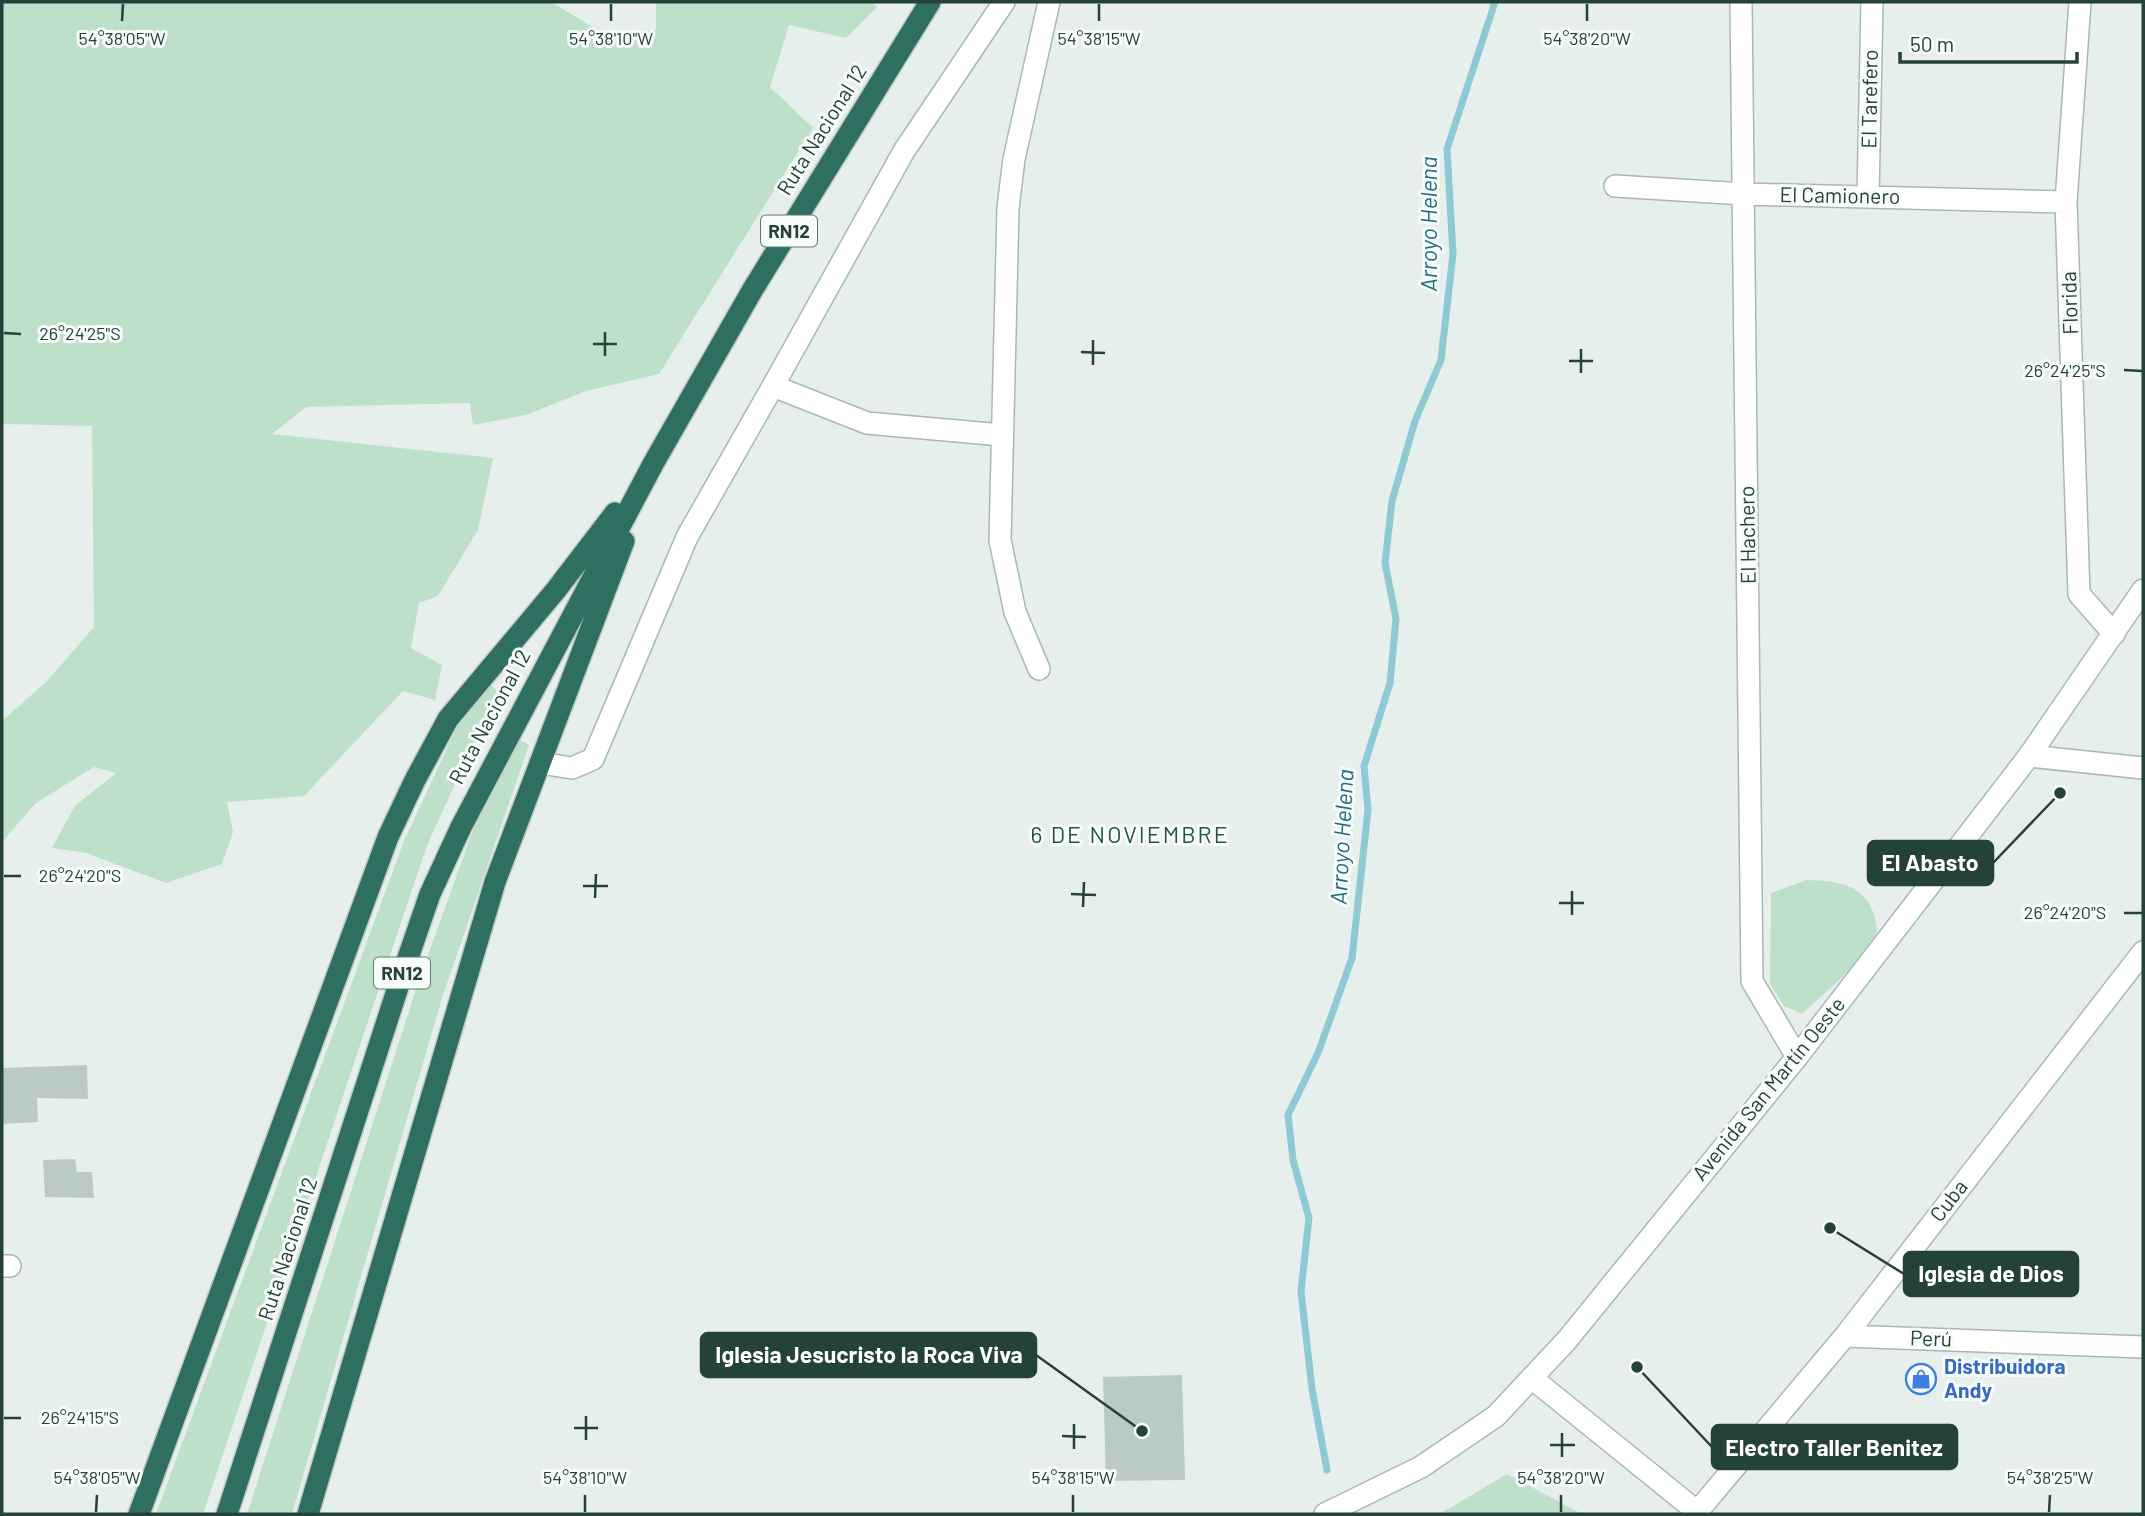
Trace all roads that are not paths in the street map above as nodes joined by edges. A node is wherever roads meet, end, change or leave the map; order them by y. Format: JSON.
{"nodes":[{"id":1,"x":930,"y":2,"type":"edge"},
{"id":2,"x":1003,"y":2,"type":"edge"},
{"id":3,"x":1049,"y":2,"type":"edge"},
{"id":4,"x":1741,"y":2,"type":"edge"},
{"id":5,"x":1872,"y":2,"type":"edge"},
{"id":6,"x":2080,"y":2,"type":"edge"},
{"id":7,"x":1615,"y":186,"type":"dead end"},
{"id":8,"x":1744,"y":194,"type":"junction"},
{"id":9,"x":1868,"y":197,"type":"junction"},
{"id":10,"x":2066,"y":202,"type":"junction"},
{"id":11,"x":773,"y":387,"type":"junction"},
{"id":12,"x":1002,"y":435,"type":"junction"},
{"id":13,"x":653,"y":464,"type":"junction"},
{"id":14,"x":2143,"y":590,"type":"edge"},
{"id":15,"x":2114,"y":634,"type":"junction"},
{"id":16,"x":1039,"y":669,"type":"dead end"},
{"id":17,"x":2029,"y":756,"type":"junction"},
{"id":18,"x":540,"y":763,"type":"junction"},
{"id":19,"x":2143,"y":768,"type":"edge"},
{"id":20,"x":2143,"y":952,"type":"edge"},
{"id":21,"x":1797,"y":1057,"type":"junction"},
{"id":22,"x":1845,"y":1336,"type":"junction"},
{"id":23,"x":2143,"y":1347,"type":"edge"},
{"id":24,"x":1533,"y":1379,"type":"junction"},
{"id":25,"x":1698,"y":1513,"type":"edge"},
{"id":26,"x":139,"y":1514,"type":"edge"},
{"id":27,"x":227,"y":1514,"type":"edge"},
{"id":28,"x":308,"y":1514,"type":"edge"},
{"id":29,"x":1325,"y":1514,"type":"edge"}],
"edges":[{"from":1,"to":13,"type":"highway","name":"Ruta Nacional 12","number":"RN12"},
{"from":2,"to":11,"type":"street"},
{"from":3,"to":12,"type":"street"},
{"from":4,"to":8,"type":"street","name":"El Hachero"},
{"from":5,"to":9,"type":"street","name":"El Tarefero"},
{"from":6,"to":10,"type":"street","name":"Florida"},
{"from":7,"to":8,"type":"street","name":"El Camionero"},
{"from":8,"to":9,"type":"street","name":"El Camionero"},
{"from":8,"to":21,"type":"street","name":"El Hachero"},
{"from":9,"to":10,"type":"street","name":"El Camionero"},
{"from":10,"to":15,"type":"street","name":"Florida"},
{"from":11,"to":12,"type":"street"},
{"from":11,"to":18,"type":"street"},
{"from":12,"to":16,"type":"street"},
{"from":13,"to":18,"type":"highway"},
{"from":13,"to":26,"type":"highway"},
{"from":13,"to":27,"type":"highway","name":"Ruta Nacional 12","number":"RN12"},
{"from":14,"to":15,"type":"street","name":"Avenida San Martín Oeste"},
{"from":15,"to":17,"type":"street","name":"Avenida San Martín Oeste"},
{"from":17,"to":19,"type":"street"},
{"from":17,"to":21,"type":"street","name":"Avenida San Martín Oeste"},
{"from":18,"to":28,"type":"highway"},
{"from":20,"to":22,"type":"street","name":"Cuba"},
{"from":21,"to":24,"type":"street","name":"Avenida San Martín Oeste"},
{"from":22,"to":23,"type":"street","name":"Perú"},
{"from":22,"to":25,"type":"street","name":"Cuba"},
{"from":24,"to":25,"type":"street"},
{"from":24,"to":29,"type":"street","name":"Avenida San Martín Oeste"}]}
